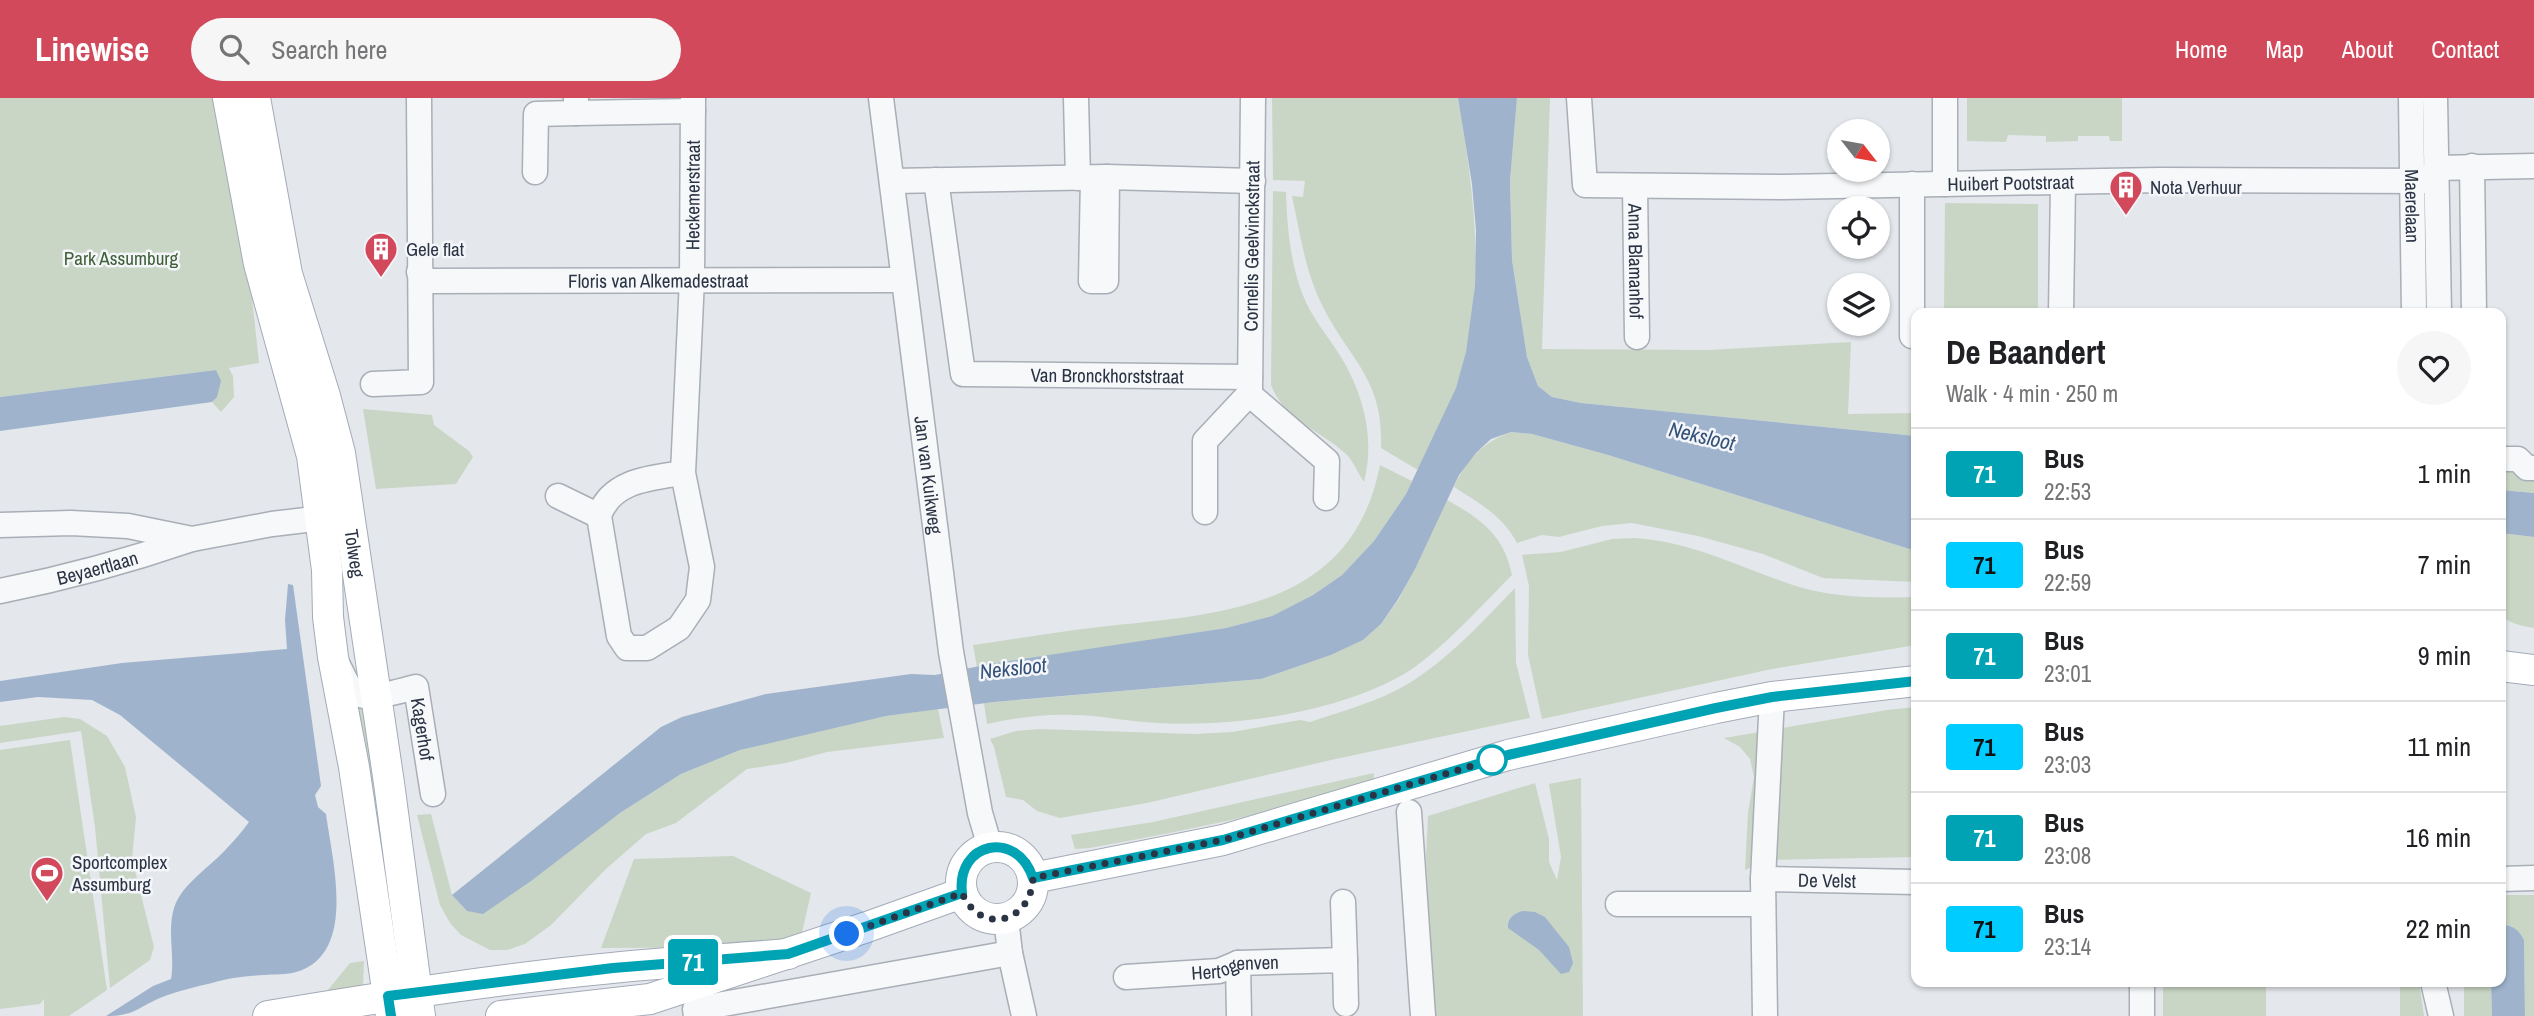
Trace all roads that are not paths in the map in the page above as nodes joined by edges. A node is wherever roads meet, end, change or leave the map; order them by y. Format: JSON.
{"nodes":[{"id":1,"x":228,"y":98,"type":"edge"},
{"id":2,"x":255,"y":98,"type":"edge"},
{"id":3,"x":419,"y":98,"type":"edge"},
{"id":4,"x":881,"y":98,"type":"edge"},
{"id":5,"x":1076,"y":98,"type":"edge"},
{"id":6,"x":1253,"y":98,"type":"edge"},
{"id":7,"x":1579,"y":98,"type":"edge"},
{"id":8,"x":1945,"y":98,"type":"edge"},
{"id":9,"x":2411,"y":98,"type":"edge"},
{"id":10,"x":2435,"y":98,"type":"edge"},
{"id":11,"x":693,"y":104,"type":"edge"},
{"id":12,"x":576,"y":105,"type":"edge"},
{"id":13,"x":2472,"y":166,"type":"junction"},
{"id":14,"x":2534,"y":166,"type":"edge"},
{"id":15,"x":535,"y":173,"type":"dead end"},
{"id":16,"x":2428,"y":176,"type":"junction"},
{"id":17,"x":1093,"y":178,"type":"junction"},
{"id":18,"x":936,"y":180,"type":"junction"},
{"id":19,"x":892,"y":181,"type":"junction"},
{"id":20,"x":1253,"y":181,"type":"junction"},
{"id":21,"x":2063,"y":183,"type":"junction"},
{"id":22,"x":1912,"y":184,"type":"junction"},
{"id":23,"x":1945,"y":184,"type":"junction"},
{"id":24,"x":1635,"y":186,"type":"junction"},
{"id":25,"x":419,"y":272,"type":"junction"},
{"id":26,"x":692,"y":279,"type":"junction"},
{"id":27,"x":903,"y":280,"type":"junction"},
{"id":28,"x":1912,"y":308,"type":"edge"},
{"id":29,"x":2062,"y":308,"type":"edge"},
{"id":30,"x":2415,"y":308,"type":"edge"},
{"id":31,"x":2439,"y":308,"type":"edge"},
{"id":32,"x":2474,"y":308,"type":"edge"},
{"id":33,"x":1637,"y":337,"type":"dead end"},
{"id":34,"x":373,"y":384,"type":"dead end"},
{"id":35,"x":1250,"y":386,"type":"junction"},
{"id":36,"x":2506,"y":459,"type":"edge"},
{"id":37,"x":2534,"y":468,"type":"edge"},
{"id":38,"x":683,"y":473,"type":"junction"},
{"id":39,"x":558,"y":496,"type":"dead end"},
{"id":40,"x":1326,"y":498,"type":"dead end"},
{"id":41,"x":1205,"y":512,"type":"dead end"},
{"id":42,"x":599,"y":516,"type":"junction"},
{"id":43,"x":335,"y":517,"type":"junction"},
{"id":44,"x":0,"y":525,"type":"edge"},
{"id":45,"x":192,"y":539,"type":"junction"},
{"id":46,"x":0,"y":591,"type":"edge"},
{"id":47,"x":333,"y":657,"type":"junction"},
{"id":48,"x":2506,"y":667,"type":"edge"},
{"id":49,"x":2534,"y":670,"type":"edge"},
{"id":50,"x":1911,"y":682,"type":"edge"},
{"id":51,"x":375,"y":696,"type":"junction"},
{"id":52,"x":1772,"y":697,"type":"junction"},
{"id":53,"x":433,"y":794,"type":"dead end"},
{"id":54,"x":1409,"y":812,"type":"dead end"},
{"id":55,"x":990,"y":848,"type":"junction"},
{"id":56,"x":1033,"y":878,"type":"junction"},
{"id":57,"x":2534,"y":878,"type":"edge"},
{"id":58,"x":1763,"y":879,"type":"junction"},
{"id":59,"x":2506,"y":879,"type":"edge"},
{"id":60,"x":1911,"y":882,"type":"edge"},
{"id":61,"x":962,"y":893,"type":"junction"},
{"id":62,"x":1343,"y":902,"type":"dead end"},
{"id":63,"x":1618,"y":904,"type":"dead end"},
{"id":64,"x":1763,"y":904,"type":"junction"},
{"id":65,"x":1006,"y":918,"type":"junction"},
{"id":66,"x":1010,"y":953,"type":"junction"},
{"id":67,"x":788,"y":954,"type":"junction"},
{"id":68,"x":1345,"y":960,"type":"junction"},
{"id":69,"x":1238,"y":963,"type":"junction"},
{"id":70,"x":1126,"y":977,"type":"dead end"},
{"id":71,"x":2142,"y":987,"type":"edge"},
{"id":72,"x":2434,"y":987,"type":"edge"},
{"id":73,"x":2445,"y":987,"type":"edge"},
{"id":74,"x":1346,"y":1004,"type":"dead end"},
{"id":75,"x":404,"y":1005,"type":"edge"},
{"id":76,"x":268,"y":1016,"type":"edge"},
{"id":77,"x":501,"y":1016,"type":"edge"},
{"id":78,"x":696,"y":1016,"type":"edge"},
{"id":79,"x":1024,"y":1016,"type":"edge"},
{"id":80,"x":1239,"y":1016,"type":"edge"},
{"id":81,"x":1423,"y":1016,"type":"edge"},
{"id":82,"x":1765,"y":1016,"type":"edge"},
{"id":83,"x":2142,"y":1016,"type":"edge"},
{"id":84,"x":2443,"y":1016,"type":"edge"}],
"edges":[{"from":1,"to":43,"type":"main road","name":"Tolweg"},
{"from":2,"to":43,"type":"main road","name":"Tolweg"},
{"from":3,"to":25,"type":"street"},
{"from":4,"to":19,"type":"street","name":"Jan van Kuikweg"},
{"from":5,"to":17,"type":"street"},
{"from":6,"to":20,"type":"street","name":"Cornelis Geelvinckstraat"},
{"from":7,"to":24,"type":"street","name":"Huibert Pootstraat"},
{"from":8,"to":23,"type":"street"},
{"from":9,"to":16,"type":"street","name":"Maerelaan"},
{"from":10,"to":16,"type":"street","name":"Maerelaan"},
{"from":11,"to":12,"type":"street","name":"Heckemerstraat"},
{"from":11,"to":26,"type":"street","name":"Heckemerstraat"},
{"from":12,"to":15,"type":"street","name":"Heckemerstraat"},
{"from":13,"to":14,"type":"street","name":"Maerelaan"},
{"from":13,"to":16,"type":"street","name":"Maerelaan"},
{"from":13,"to":32,"type":"street"},
{"from":16,"to":21,"type":"street","name":"Huibert Pootstraat"},
{"from":16,"to":30,"type":"street","name":"Maerelaan"},
{"from":16,"to":31,"type":"street","name":"Maerelaan"},
{"from":17,"to":18,"type":"street"},
{"from":17,"to":20,"type":"street"},
{"from":18,"to":19,"type":"street"},
{"from":18,"to":35,"type":"street","name":"Van Bronckhorststraat"},
{"from":19,"to":27,"type":"street","name":"Jan van Kuikweg"},
{"from":20,"to":35,"type":"street","name":"Cornelis Geelvinckstraat"},
{"from":21,"to":23,"type":"street","name":"Huibert Pootstraat"},
{"from":21,"to":29,"type":"street"},
{"from":22,"to":23,"type":"street","name":"Huibert Pootstraat"},
{"from":22,"to":24,"type":"street","name":"Huibert Pootstraat"},
{"from":22,"to":28,"type":"street"},
{"from":24,"to":33,"type":"street","name":"Anna Blamanhof"},
{"from":25,"to":26,"type":"street","name":"Floris van Alkemadestraat"},
{"from":25,"to":34,"type":"street"},
{"from":26,"to":27,"type":"street","name":"Floris van Alkemadestraat"},
{"from":26,"to":38,"type":"street","name":"Heckemerstraat"},
{"from":27,"to":55,"type":"street","name":"Jan van Kuikweg"},
{"from":35,"to":40,"type":"street"},
{"from":35,"to":41,"type":"street"},
{"from":36,"to":37,"type":"street"},
{"from":38,"to":42,"type":"street"},
{"from":38,"to":42,"type":"street","name":"Heckemerstraat"},
{"from":39,"to":42,"type":"street"},
{"from":43,"to":45,"type":"street","name":"Beyaertlaan"},
{"from":43,"to":47,"type":"main road","name":"Tolweg"},
{"from":43,"to":51,"type":"main road","name":"Tolweg"},
{"from":44,"to":45,"type":"street","name":"Beyaertlaan"},
{"from":45,"to":46,"type":"street","name":"Beyaertlaan"},
{"from":47,"to":51,"type":"street"},
{"from":47,"to":75,"type":"main road","name":"Tolweg"},
{"from":48,"to":49,"type":"main road"},
{"from":50,"to":52,"type":"main road"},
{"from":51,"to":53,"type":"street","name":"Kagerhof"},
{"from":51,"to":75,"type":"main road","name":"Tolweg"},
{"from":52,"to":56,"type":"main road"},
{"from":52,"to":58,"type":"street"},
{"from":54,"to":81,"type":"street"},
{"from":55,"to":56,"type":"main road"},
{"from":55,"to":61,"type":"main road"},
{"from":56,"to":65,"type":"main road"},
{"from":57,"to":59,"type":"street"},
{"from":58,"to":60,"type":"street","name":"De Velst"},
{"from":58,"to":64,"type":"street"},
{"from":61,"to":65,"type":"main road"},
{"from":61,"to":67,"type":"main road"},
{"from":62,"to":68,"type":"street"},
{"from":63,"to":64,"type":"street"},
{"from":64,"to":82,"type":"street"},
{"from":65,"to":66,"type":"street"},
{"from":66,"to":78,"type":"street"},
{"from":66,"to":79,"type":"street"},
{"from":67,"to":75,"type":"main road"},
{"from":67,"to":77,"type":"main road"},
{"from":68,"to":69,"type":"street","name":"Hertogenven"},
{"from":68,"to":74,"type":"street"},
{"from":69,"to":70,"type":"street","name":"Hertogenven"},
{"from":69,"to":80,"type":"street"},
{"from":71,"to":83,"type":"street"},
{"from":72,"to":84,"type":"street"},
{"from":73,"to":84,"type":"street"},
{"from":75,"to":76,"type":"main road"}]}
